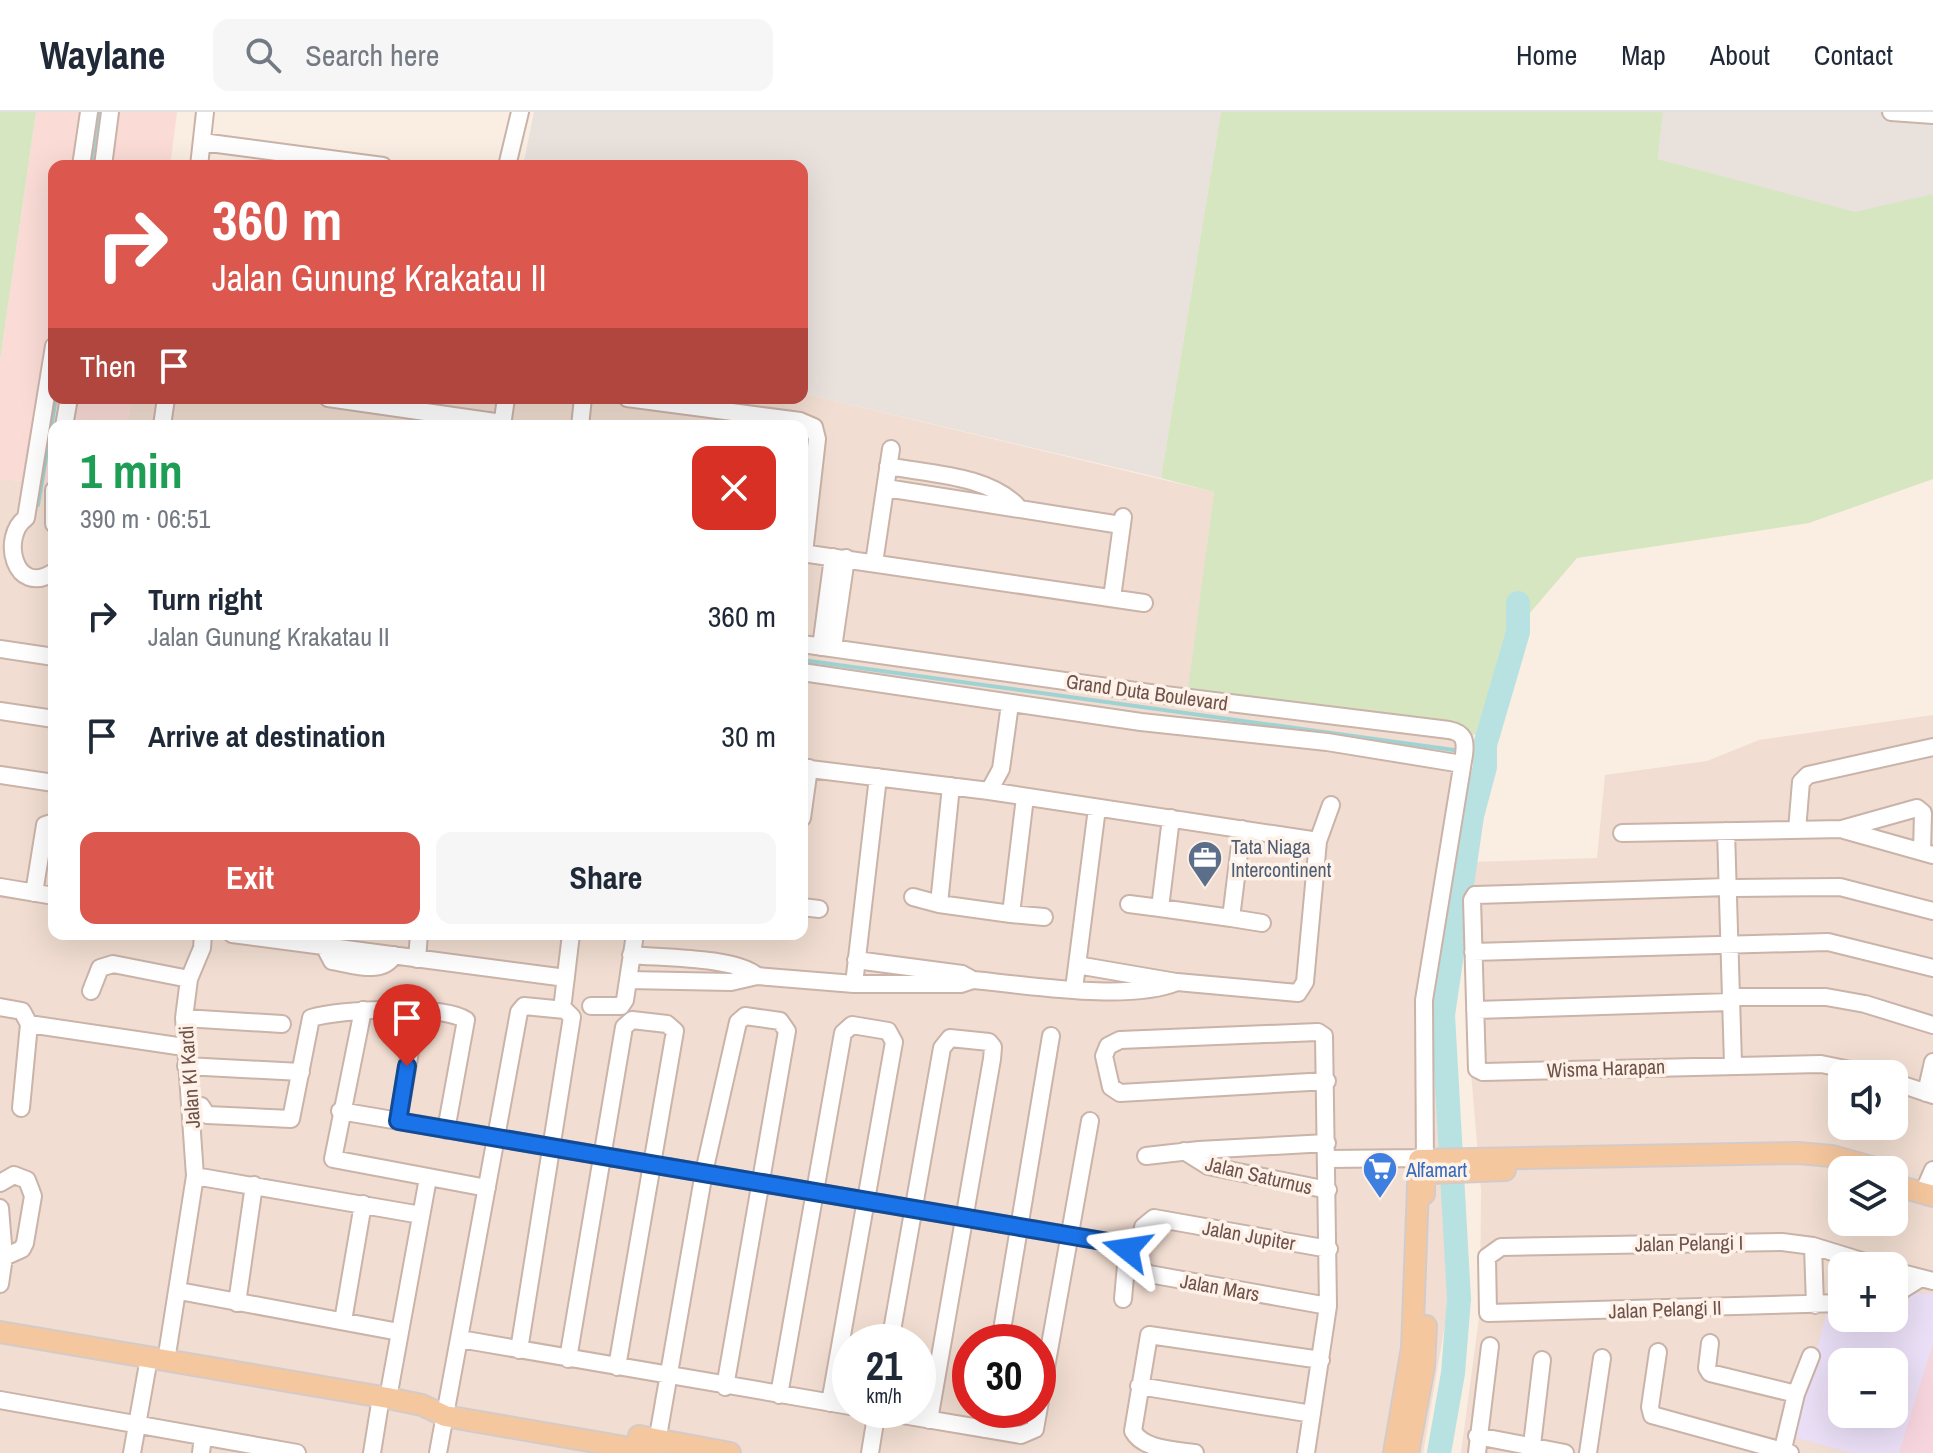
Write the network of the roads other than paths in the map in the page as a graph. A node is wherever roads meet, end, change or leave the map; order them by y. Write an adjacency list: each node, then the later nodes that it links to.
1 (89, 112): 8 (street)
2 (110, 112): 9 (street)
3 (205, 112): 7 (street)
4 (520, 112): 12 (street)
5 (1891, 112): 6 (street)
6 (1933, 115)
7 (202, 142): 10 (street); 11 (street)
8 (82, 160)
9 (104, 160)
10 (200, 160)
11 (338, 160)
12 (508, 160)
13 (48, 383): 22 (street)
14 (368, 404): 16 (street)
15 (671, 404): 17 (street)
16 (475, 420)
17 (787, 420)
18 (808, 423): 19 (street)
19 (808, 481)
20 (886, 488): 21 (street); 21 (street); 25 (street)
21 (1018, 507): 27 (street)
22 (2, 535): 26 (street)
23 (808, 554): 24 (street)
24 (840, 558): 25 (street); 30 (street)
25 (874, 563): 27 (street)
26 (48, 574)
27 (1112, 598): 28 (street)
28 (1144, 603)
29 (808, 645): 30 (street, Grand Duta Boulevard)
30 (827, 647): 35 (street, Grand Duta Boulevard)
31 (0, 649): 32 (street)
32 (48, 656)
33 (808, 673): 34 (street, Grand Duta Boulevard)
34 (1010, 704): 35 (street, Grand Duta Boulevard); 45 (street)
35 (1149, 708): 39 (street, Grand Duta Boulevard); 39 (street, Grand Duta Boulevard)
36 (0, 711): 37 (street)
37 (48, 718)
38 (1933, 747): 53 (street)
39 (1464, 753): 130 (street)
40 (808, 768): 42 (street)
41 (0, 775): 43 (street)
42 (878, 777): 44 (street); 82 (street)
43 (48, 782)
44 (951, 786): 45 (street); 63 (street)
45 (989, 791): 46 (street)
46 (1025, 797): 48 (street); 69 (street)
47 (1331, 805): 56 (street)
48 (1097, 808): 49 (street); 83 (street)
49 (1171, 818): 51 (street); 66 (street)
50 (48, 824): 60 (street)
51 (1242, 829): 56 (street); 71 (street)
52 (1842, 829): 53 (street); 57 (street); 57 (street)
53 (1797, 830): 54 (street)
54 (1730, 831): 55 (street); 59 (street)
55 (1622, 833)
56 (1318, 841): 90 (street)
57 (1928, 854)
58 (0, 887): 60 (street)
59 (1731, 887): 68 (street, Wisma Harapan); 78 (street); 79 (street, Wisma Harapan)
60 (34, 893): 61 (street)
61 (48, 895)
62 (913, 897): 63 (street)
63 (939, 904): 69 (street)
64 (1129, 904): 66 (street)
65 (808, 908): 67 (street)
66 (1160, 908): 71 (street)
67 (819, 909)
68 (1933, 911)
69 (1011, 914): 70 (street)
70 (1044, 917)
71 (1231, 918): 72 (street)
72 (1262, 923)
73 (203, 940): 87 (street, Jalan KI Kardi)
74 (278, 940): 81 (street)
75 (419, 940): 81 (street)
76 (570, 940): 86 (street)
77 (634, 940): 80 (street)
78 (1732, 944): 79 (street); 84 (street); 94 (street)
79 (1473, 952): 99 (street, Wisma Harapan)
80 (631, 955): 85 (street); 88 (street)
81 (417, 959): 86 (street)
82 (856, 960): 89 (street); 91 (street)
83 (1077, 965): 90 (street); 92 (street)
84 (1933, 968)
85 (757, 976): 88 (street); 91 (street)
86 (566, 978): 95 (street)
87 (189, 979): 93 (street); 101 (street, Jalan KI Kardi)
88 (628, 980): 96 (street)
89 (973, 980): 91 (street); 92 (street)
90 (1177, 982): 92 (street)
91 (854, 984)
92 (1074, 989)
93 (91, 991)
94 (1733, 1000): 99 (street); 104 (street); 108 (street)
95 (563, 1001)
96 (591, 1006)
97 (0, 1007): 102 (street)
98 (363, 1010): 100 (street); 111 (street); 117 (street)
99 (1475, 1010): 108 (street, Wisma Harapan)
100 (417, 1011): 118 (street); 120 (street)
101 (184, 1018): 103 (street); 106 (street, Jalan KI Kardi)
102 (29, 1024): 106 (street); 116 (street)
103 (282, 1024)
104 (1933, 1025)
105 (1051, 1036): 150 (street)
106 (184, 1047): 110 (street, Jalan KI Kardi)
107 (1933, 1062): 114 (street)
108 (1736, 1064): 109 (street)
109 (1828, 1065)
110 (186, 1066): 111 (street); 115 (street, Jalan KI Kardi)
111 (301, 1072): 115 (street)
112 (1327, 1081): 112 (street); 124 (street)
113 (1908, 1087): 114 (street)
114 (1930, 1094)
115 (193, 1106): 133 (street, Jalan KI Kardi)
116 (21, 1108)
117 (340, 1111): 118 (street); 134 (street)
118 (398, 1121): 120 (street)
119 (1090, 1121): 151 (street)
120 (446, 1130): 121 (street)
121 (496, 1138): 122 (street); 122 (street); 141 (street)
122 (551, 1148): 125 (street); 175 (street)
123 (1184, 1151): 124 (street); 126 (street, Jalan Saturnus); 142 (street, Jalan Saturnus)
124 (1327, 1151): 130 (street); 142 (street)
125 (603, 1156): 128 (street); 128 (street); 180 (street)
126 (1146, 1156)
127 (1832, 1156): 129 (main road)
128 (655, 1164): 132 (street); 183 (street)
129 (1473, 1164): 130 (main road); 131 (main road)
130 (1426, 1166): 214 (main road); 215 (main road)
131 (1828, 1167)
132 (704, 1172): 137 (street); 137 (street); 184 (street)
133 (195, 1176): 138 (street); 160 (street, Jalan KI Kardi)
134 (428, 1178): 141 (street); 148 (street)
135 (1908, 1179): 140 (main road)
136 (0, 1183): 156 (street)
137 (760, 1183): 143 (street); 187 (street)
138 (254, 1185): 145 (street); 162 (street)
139 (1908, 1185): 140 (main road)
140 (1930, 1186)
141 (487, 1188): 172 (street)
142 (1328, 1190): 154 (street)
143 (814, 1192): 144 (street); 144 (street); 189 (street)
144 (867, 1202): 147 (street); 192 (street)
145 (363, 1204): 148 (street); 167 (street)
146 (0, 1208): 156 (street)
147 (914, 1210): 149 (street); 149 (street); 168 (street)
148 (421, 1215): 171 (street)
149 (965, 1219): 150 (street); 185 (street)
150 (1019, 1229): 151 (street); 169 (street)
151 (1070, 1237): 161 (street); 198 (street)
152 (1140, 1243): 154 (street, Jalan Jupiter); 165 (street, Jalan Mars)
153 (1813, 1246): 155 (street, Jalan Pelangi I); 164 (street); 166 (street, Jalan Pelangi I)
154 (1329, 1249): 165 (street)
155 (1832, 1252)
156 (4, 1257): 158 (street)
157 (1927, 1280): 159 (street)
158 (0, 1284)
159 (1908, 1289)
160 (179, 1291): 162 (street); 179 (street, Jalan KI Kardi)
161 (1123, 1299)
162 (237, 1303): 167 (street)
163 (1828, 1304): 164 (street, Jalan Pelangi II)
164 (1815, 1305): 166 (street, Jalan Pelangi II)
165 (1328, 1306): 181 (street)
166 (1488, 1313)
167 (343, 1321): 171 (street)
168 (893, 1324)
169 (1003, 1324)
170 (0, 1332): 179 (main road)
171 (399, 1332): 190 (street)
172 (460, 1339): 175 (street); 193 (street)
173 (1710, 1343): 188 (street)
174 (1490, 1346): 199 (street)
175 (519, 1350): 180 (street)
176 (1658, 1352): 204 (street)
177 (1811, 1356): 188 (street)
178 (1602, 1358): 218 (street)
179 (158, 1359): 190 (main road); 196 (street, Jalan KI Kardi)
180 (568, 1359): 183 (street)
181 (1321, 1360): 186 (street); 194 (street)
182 (1542, 1360): 201 (street)
183 (617, 1367): 184 (street)
184 (669, 1377): 187 (street); 203 (street)
185 (936, 1381)
186 (1139, 1386): 194 (street); 212 (street)
187 (725, 1387): 189 (street)
188 (1796, 1394): 204 (street)
189 (779, 1395): 192 (street)
190 (385, 1398): 193 (main road); 208 (street)
191 (0, 1400): 196 (street)
192 (830, 1403)
193 (447, 1409): 203 (main road); 209 (street)
194 (1312, 1414): 213 (street)
195 (936, 1421): 198 (street)
196 (137, 1424): 200 (street); 205 (street, Jalan KI Kardi)
197 (873, 1428): 211 (street)
198 (984, 1429)
199 (1477, 1436): 201 (street); 216 (street)
200 (199, 1442): 202 (street); 206 (street)
201 (1532, 1445): 217 (street)
202 (256, 1450): 207 (street)
203 (657, 1450): 210 (main road)
204 (1784, 1452)
205 (132, 1453)
206 (189, 1453)
207 (297, 1453)
208 (372, 1453)
209 (438, 1453)
210 (730, 1453)
211 (870, 1453)
212 (1195, 1453)
213 (1306, 1453)
214 (1394, 1453)
215 (1408, 1453)
216 (1477, 1453)
217 (1565, 1453)
218 (1588, 1453)

